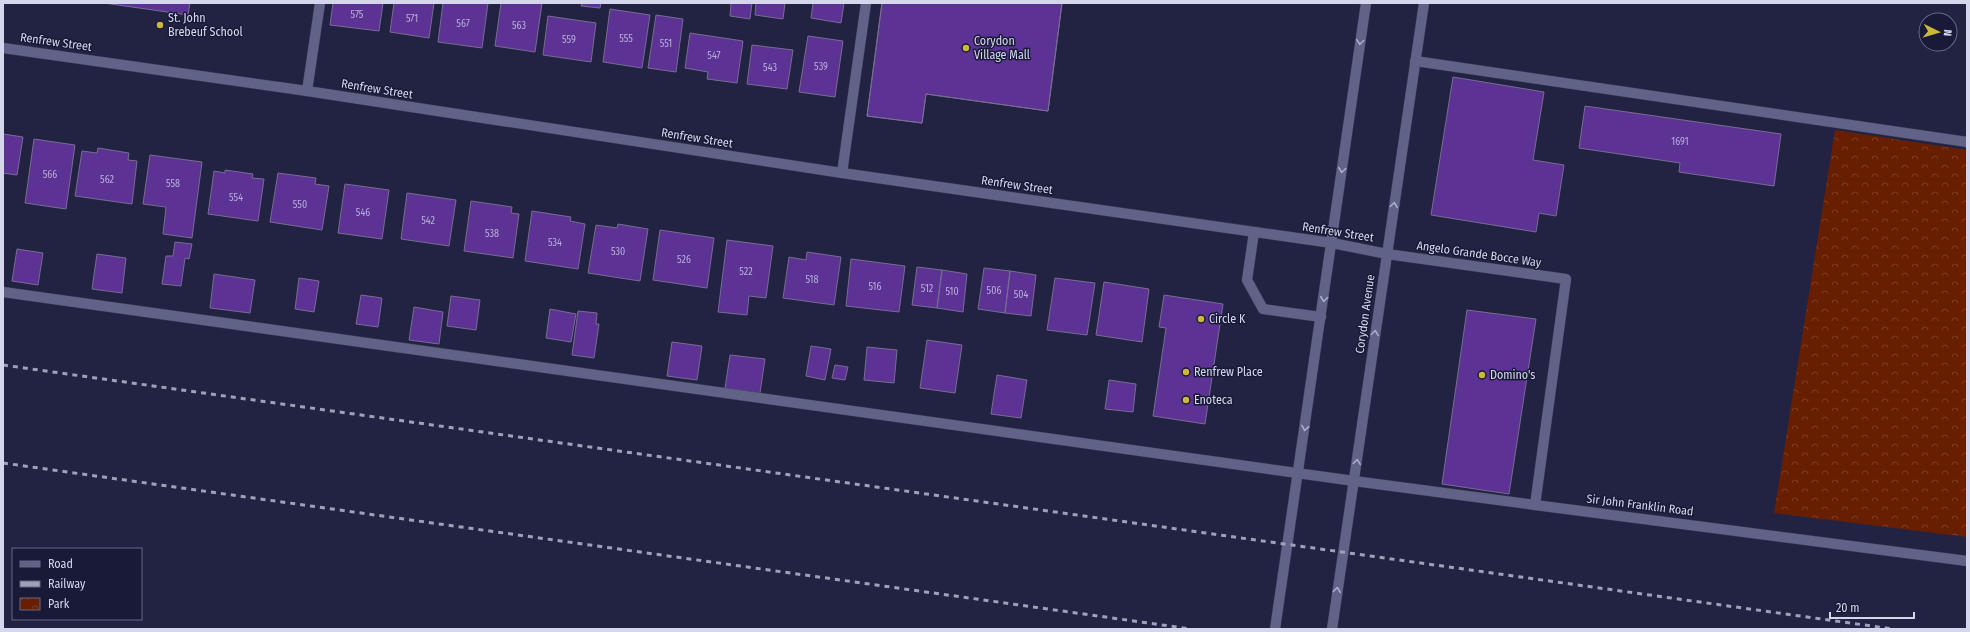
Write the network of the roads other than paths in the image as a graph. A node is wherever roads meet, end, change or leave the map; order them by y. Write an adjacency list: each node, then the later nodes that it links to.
1 (320, 3): 7 (street)
2 (866, 3): 9 (street)
3 (1366, 3): 11 (street, one-way to 11)
4 (1424, 3): 6 (street, Corydon Avenue)
5 (3, 48): 7 (street, Renfrew Street)
6 (1415, 61): 8 (street); 12 (street, Corydon Avenue, one-way to 6)
7 (307, 91): 9 (street, Renfrew Street)
8 (1967, 142)
9 (842, 173): 10 (street, Renfrew Street)
10 (1254, 232): 11 (street, Renfrew Street); 14 (street)
11 (1332, 243): 12 (street, Renfrew Street); 14 (street, one-way to 14)
12 (1387, 254): 16 (street, Corydon Avenue, one-way to 12); 17 (street, Angelo Grande Bocce Way)
13 (3, 292): 15 (street, Sir John Franklin Road)
14 (1321, 317): 15 (street, one-way to 15)
15 (1298, 473): 16 (street, Sir John Franklin Road); 19 (street)
16 (1354, 481): 17 (street, Sir John Franklin Road); 20 (street, Corydon Avenue, one-way to 16)
17 (1535, 505): 18 (street, Sir John Franklin Road)
18 (1967, 561)
19 (1275, 629)
20 (1332, 629)

